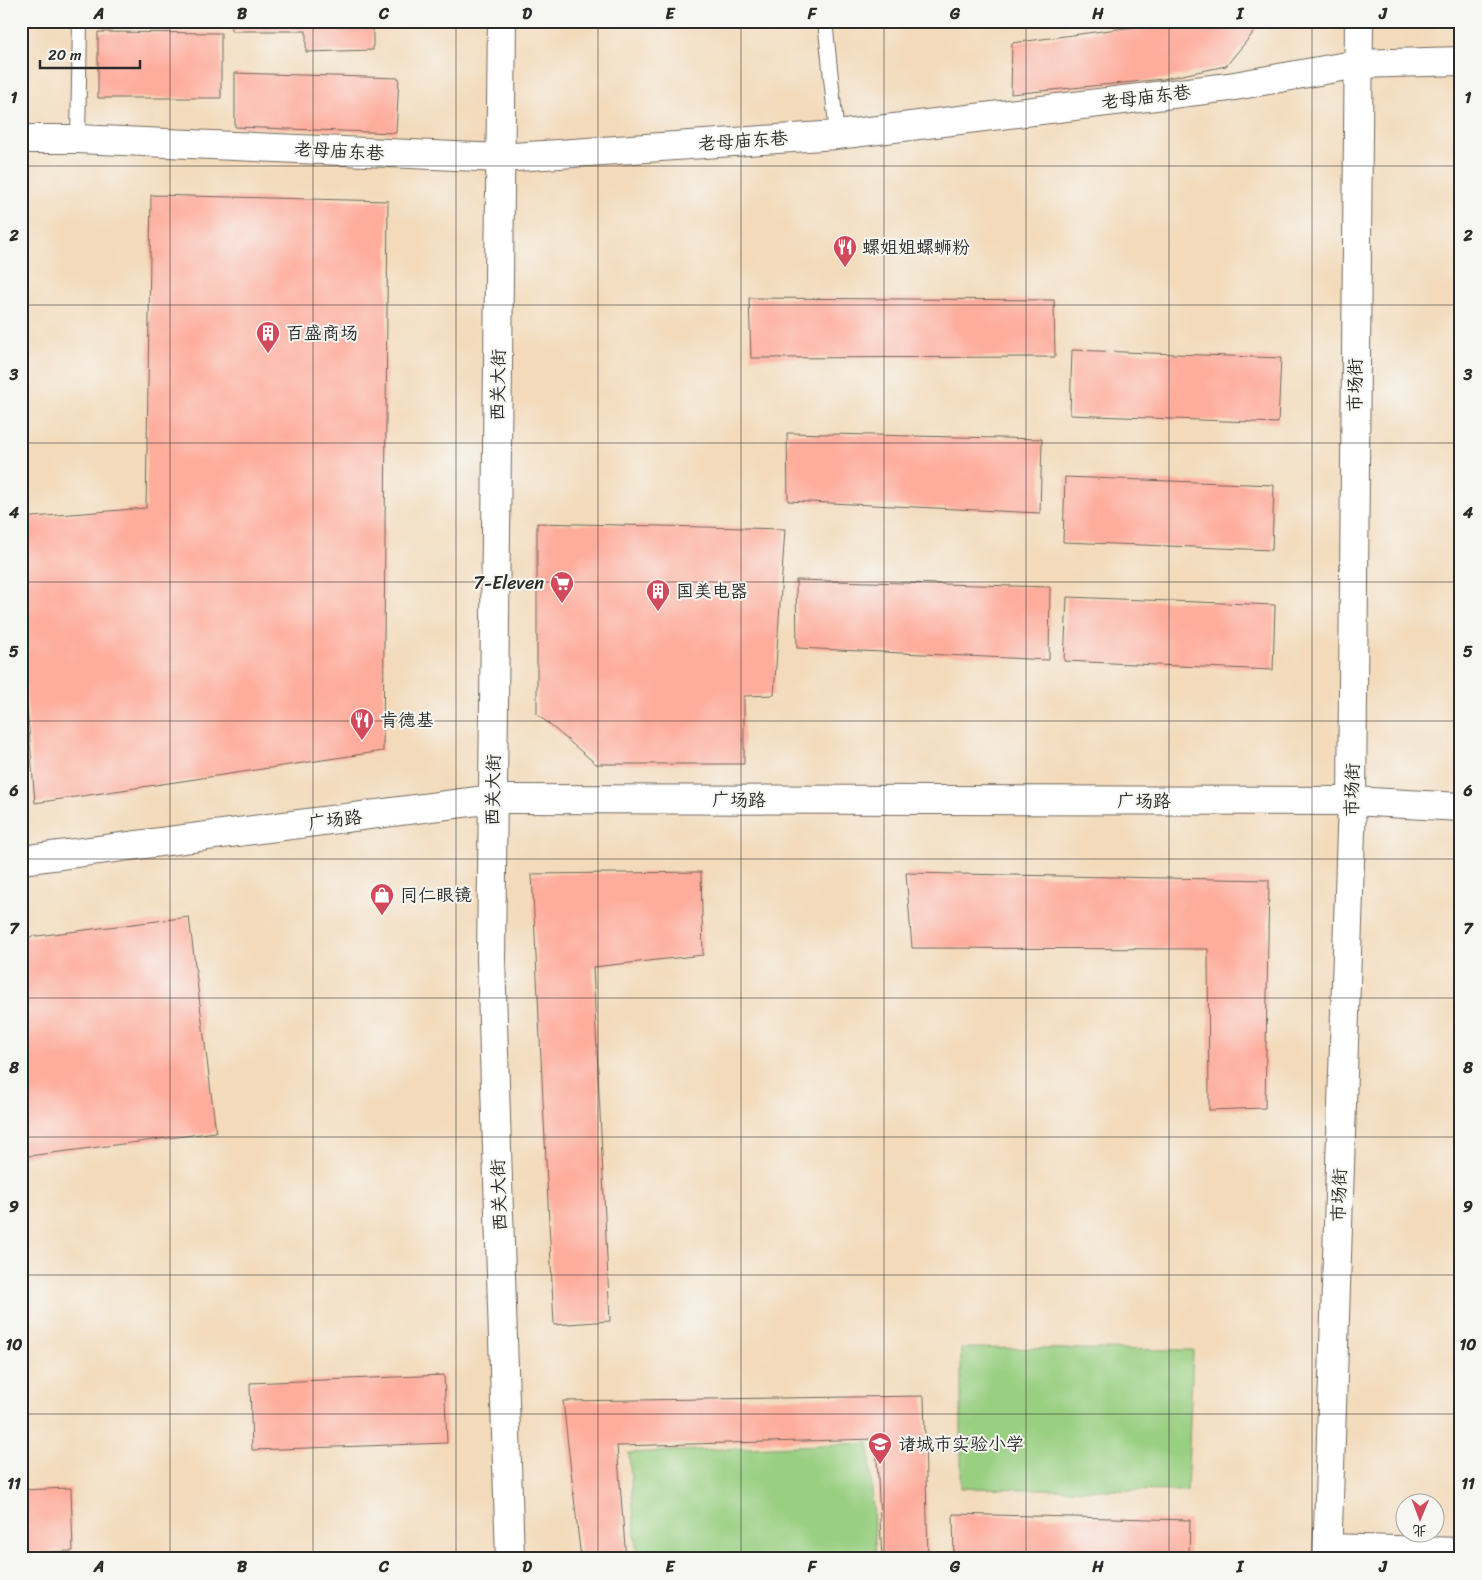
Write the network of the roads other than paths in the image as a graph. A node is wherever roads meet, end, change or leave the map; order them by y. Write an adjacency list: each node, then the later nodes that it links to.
1 (80, 21): 9 (lane)
2 (502, 21): 10 (street, 西关大街)
3 (825, 21): 7 (lane)
4 (1359, 21): 6 (street, 市场街)
5 (1461, 61): 6 (street, 老母庙东巷)
6 (1358, 64): 7 (street, 老母庙东巷); 12 (street, 市场街)
7 (837, 135): 10 (street, 老母庙东巷)
8 (21, 139): 9 (street, 老母庙东巷)
9 (78, 139): 10 (street, 老母庙东巷)
10 (500, 158): 11 (street, 西关大街)
11 (493, 799): 12 (street, 广场路); 14 (street, 广场路); 17 (street, 西关大街)
12 (1352, 802): 13 (street, 广场路); 16 (street, 市场街)
13 (1461, 807)
14 (21, 860)
15 (1461, 1552): 16 (street)
16 (1328, 1554)
17 (510, 1559)

